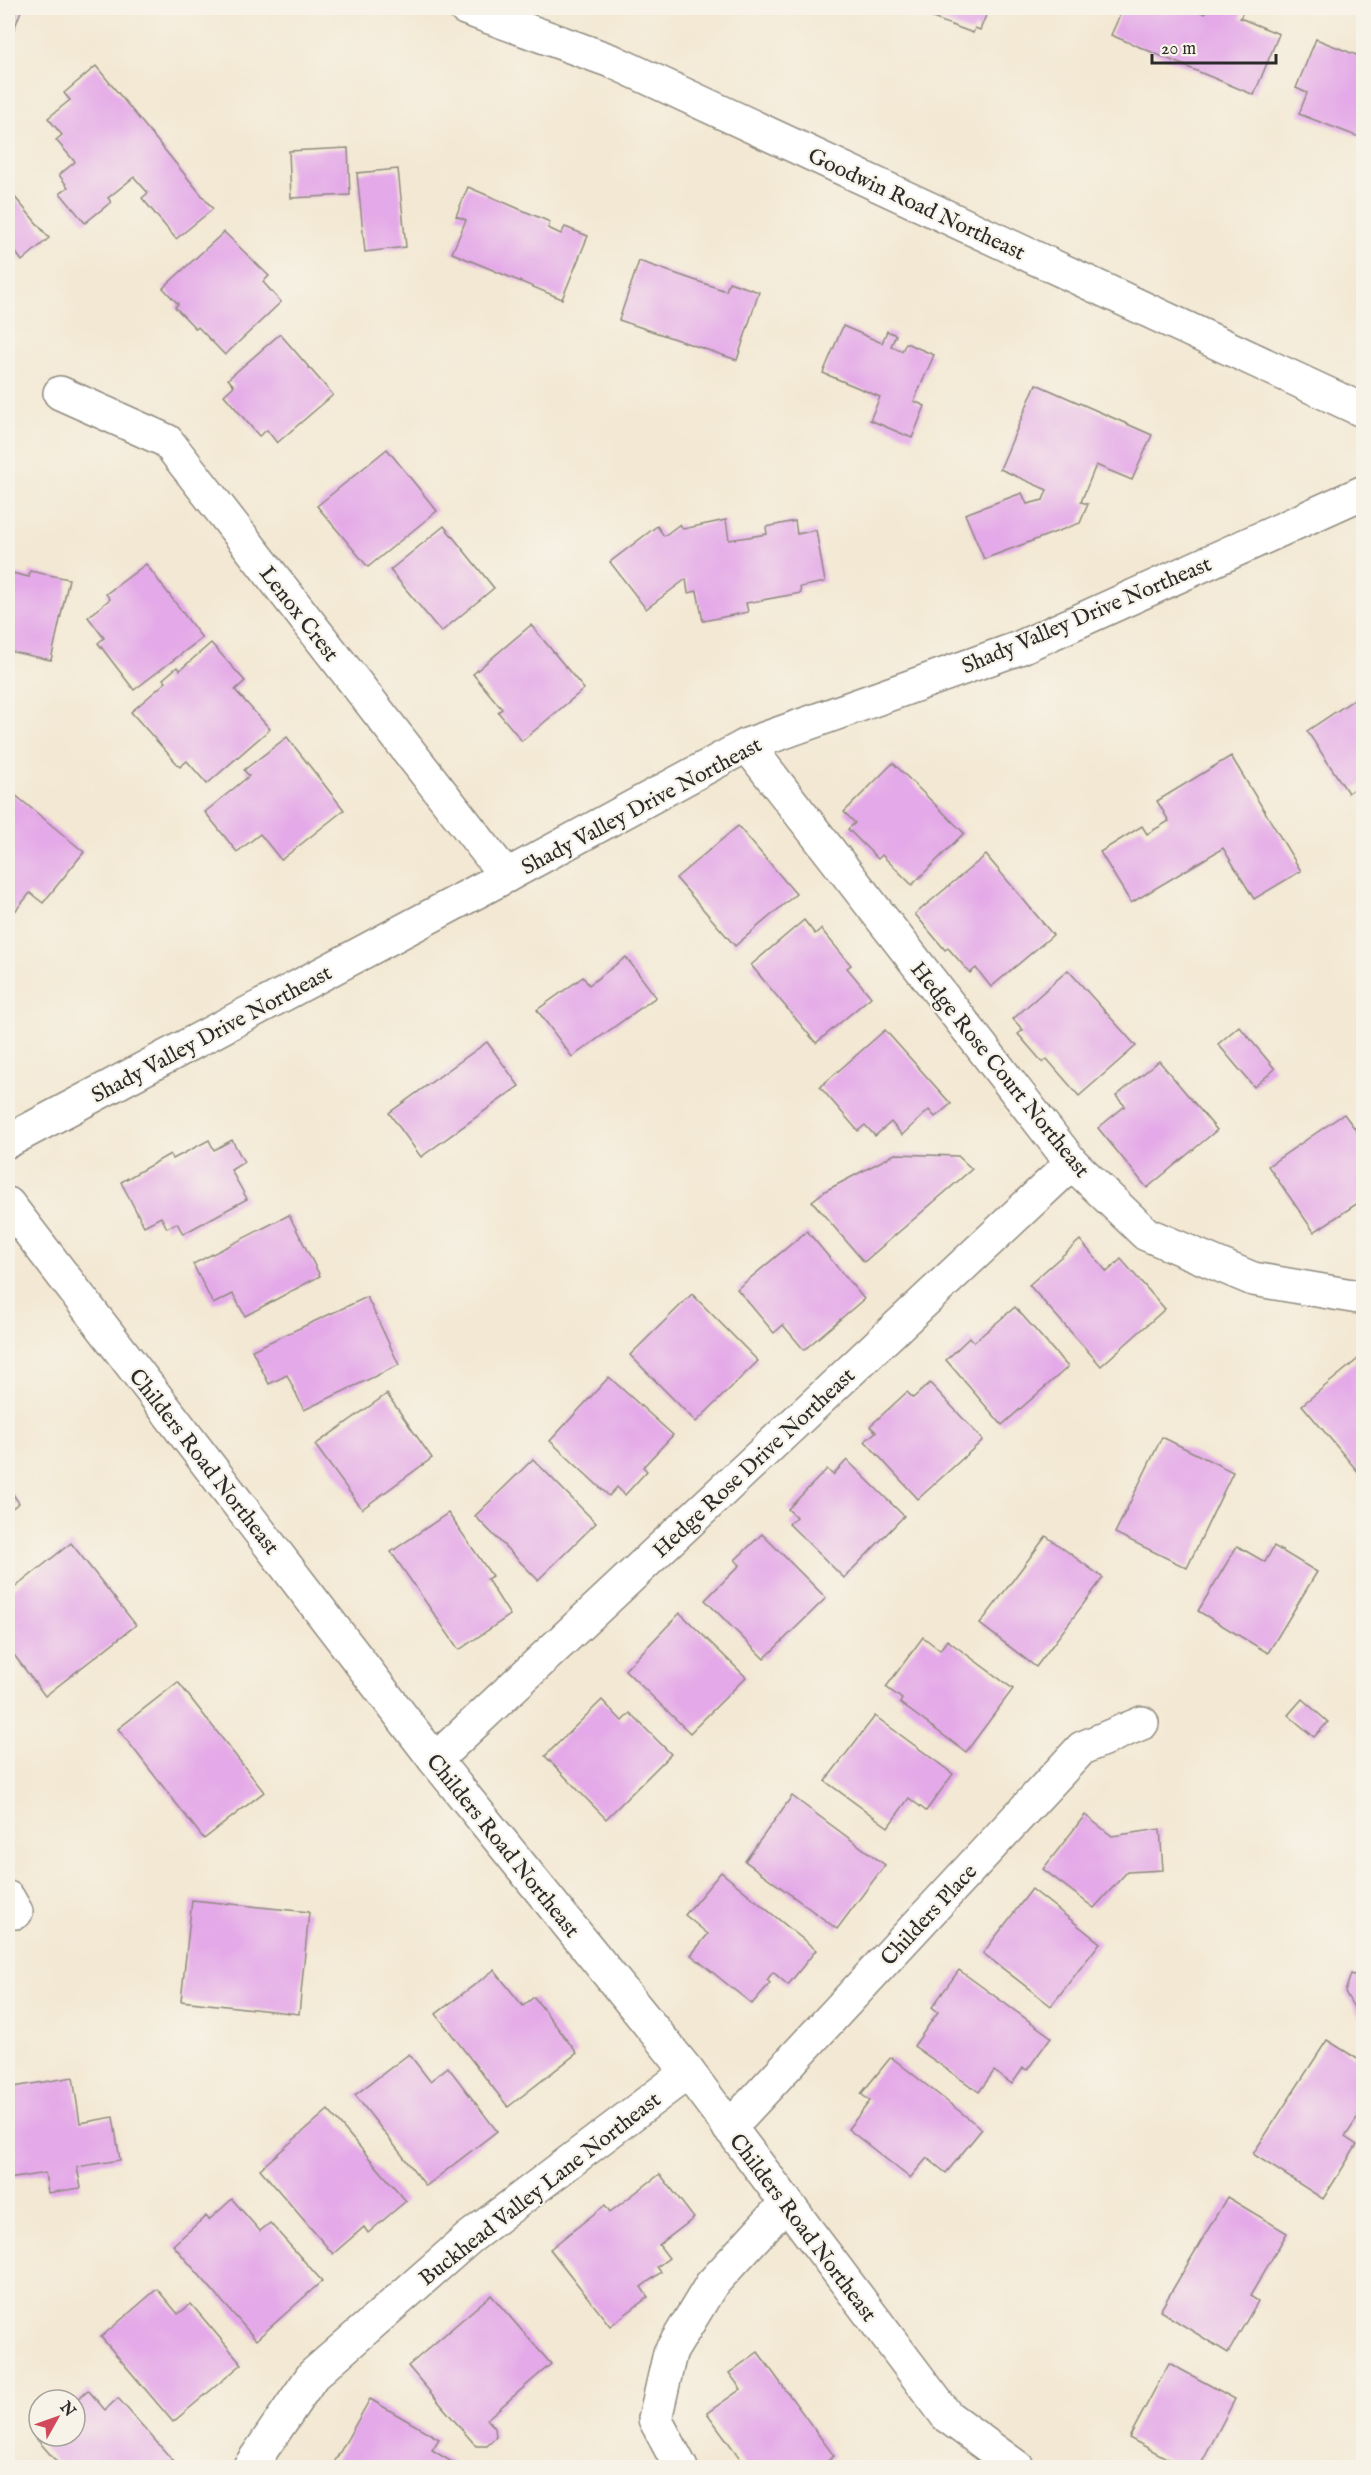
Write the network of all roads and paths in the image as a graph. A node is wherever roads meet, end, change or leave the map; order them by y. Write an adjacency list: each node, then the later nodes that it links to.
1 (465, 8): 3 (street, Goodwin Road Northeast)
2 (60, 393): 6 (street, Lenox Crest)
3 (1364, 411)
4 (1364, 492): 5 (street, Shady Valley Drive Northeast)
5 (747, 745): 6 (street, Shady Valley Drive Northeast); 8 (street, Hedge Rose Court Northeast)
6 (506, 876): 7 (street, Shady Valley Drive Northeast)
7 (8, 1141)
8 (1071, 1163): 10 (street, Hedge Rose Court Northeast); 12 (street, Hedge Rose Drive Northeast)
9 (8, 1204): 12 (street, Childers Road Northeast)
10 (1364, 1298)
11 (1142, 1723): 14 (street, Childers Place)
12 (435, 1760): 13 (street, Childers Road Northeast)
13 (688, 2072): 14 (street, Childers Road Northeast); 16 (street, Buckhead Valley Lane Northeast)
14 (729, 2128): 15 (street, Childers Road Northeast)
15 (786, 2203): 17 (street); 18 (street, Childers Road Northeast)
16 (249, 2468)
17 (681, 2468)
18 (1018, 2468)

